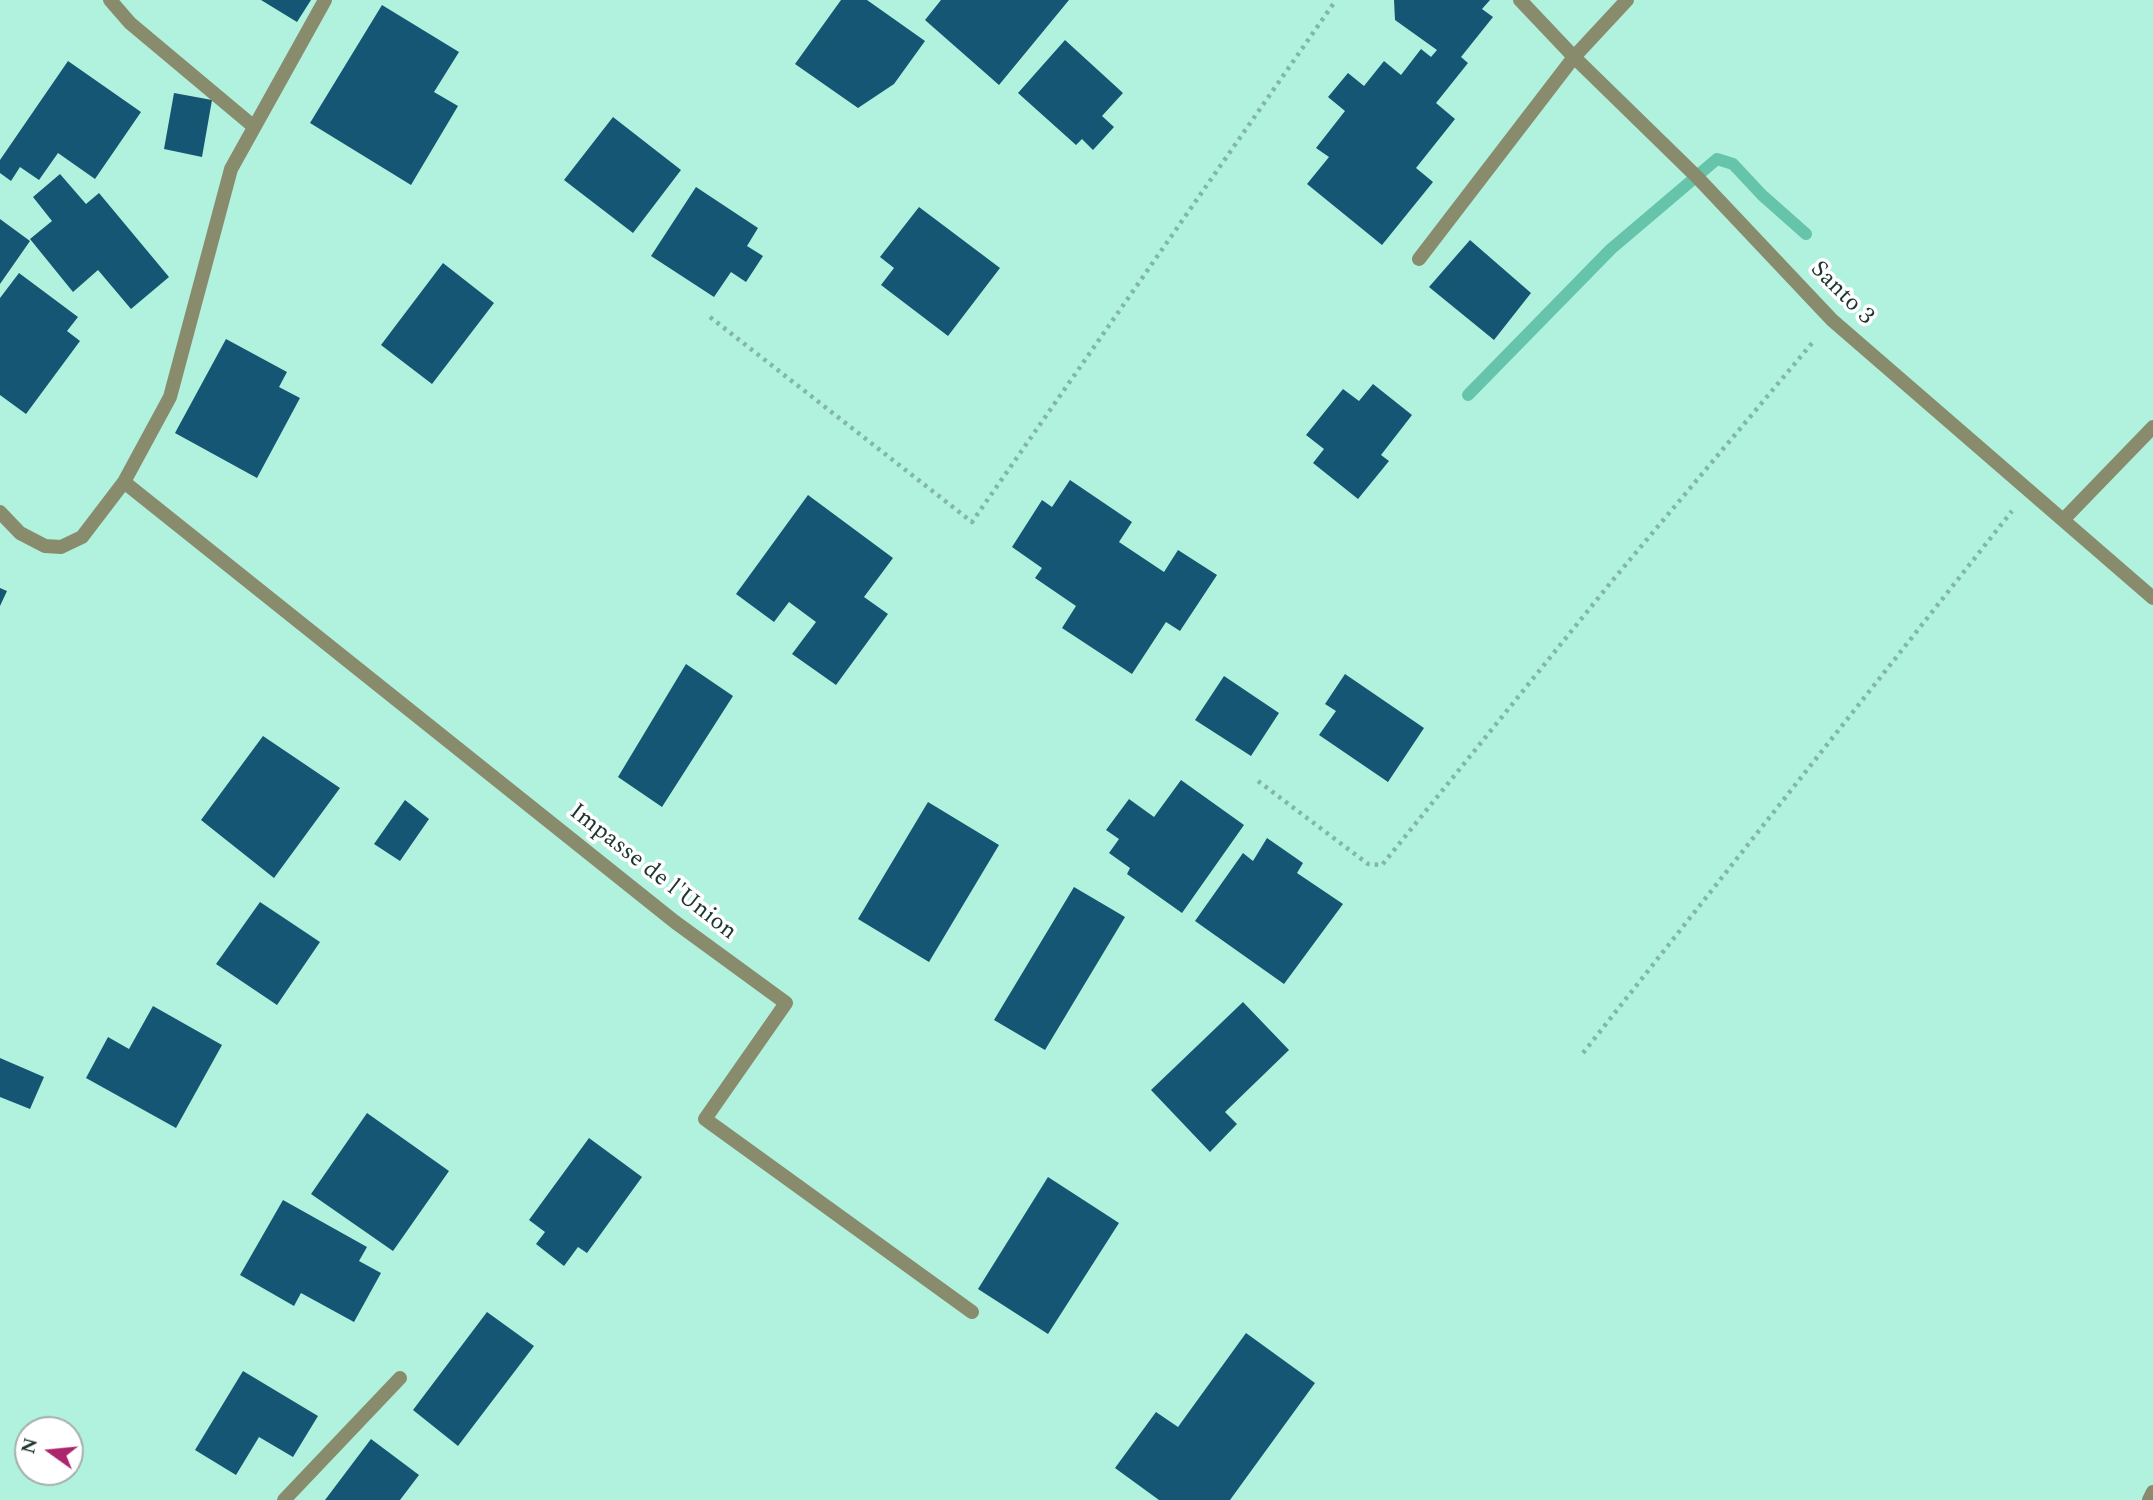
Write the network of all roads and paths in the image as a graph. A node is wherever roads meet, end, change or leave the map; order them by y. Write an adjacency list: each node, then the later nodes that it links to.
1 (110, 0): 7 (street)
2 (325, 0): 7 (street)
3 (1336, 0): 9 (path)
4 (1520, 0): 6 (street, Santo 3)
5 (1627, 0): 6 (street)
6 (1574, 57): 8 (street); 10 (street, Santo 3)
7 (253, 126): 12 (street)
8 (1419, 259)
9 (710, 317)
10 (1832, 320): 13 (street, Santo 3); 17 (path)
11 (2153, 427): 15 (street)
12 (124, 482): 14 (street); 19 (street, Impasse de l'Union)
13 (2028, 491): 15 (street, Santo 3); 18 (path)
14 (0, 512)
15 (2064, 519): 16 (street, Santo 3)
16 (2153, 598)
17 (1258, 781)
18 (1583, 1053)
19 (972, 1312)
20 (400, 1378): 22 (street)
21 (2153, 1492): 23 (street)
22 (284, 1500)
23 (2149, 1500)

